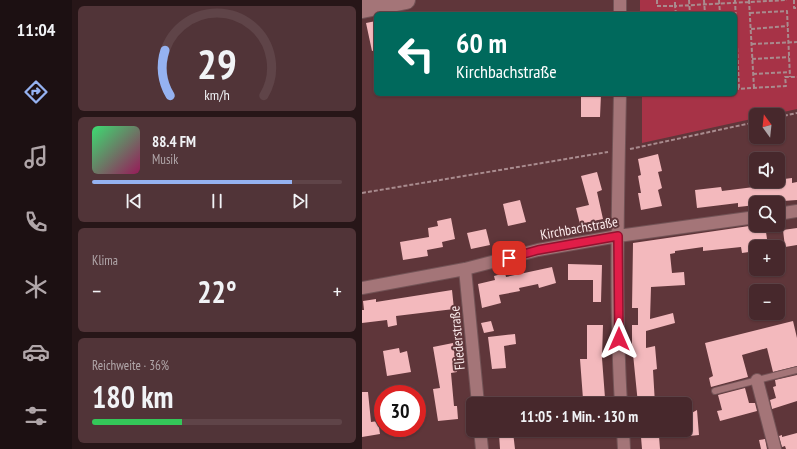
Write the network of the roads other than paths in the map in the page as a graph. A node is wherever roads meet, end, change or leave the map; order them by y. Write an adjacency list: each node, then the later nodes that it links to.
1 (406, 0): 3 (street)
2 (620, 0): 4 (street)
3 (362, 10)
4 (620, 12)
5 (620, 96): 9 (street)
6 (797, 211): 7 (street)
7 (785, 213)
8 (749, 218): 9 (street, Kirchbachstraße)
9 (618, 236): 10 (street, Kirchbachstraße); 16 (street)
10 (465, 269): 11 (street, Kirchbachstraße); 15 (street, Fliederstraße)
11 (362, 288)
12 (797, 370): 13 (lane)
13 (757, 380): 14 (lane); 21 (street)
14 (715, 391)
15 (477, 397)
16 (621, 397)
17 (481, 437): 19 (street)
18 (623, 437): 20 (street)
19 (482, 449)
20 (624, 449)
21 (775, 449)

